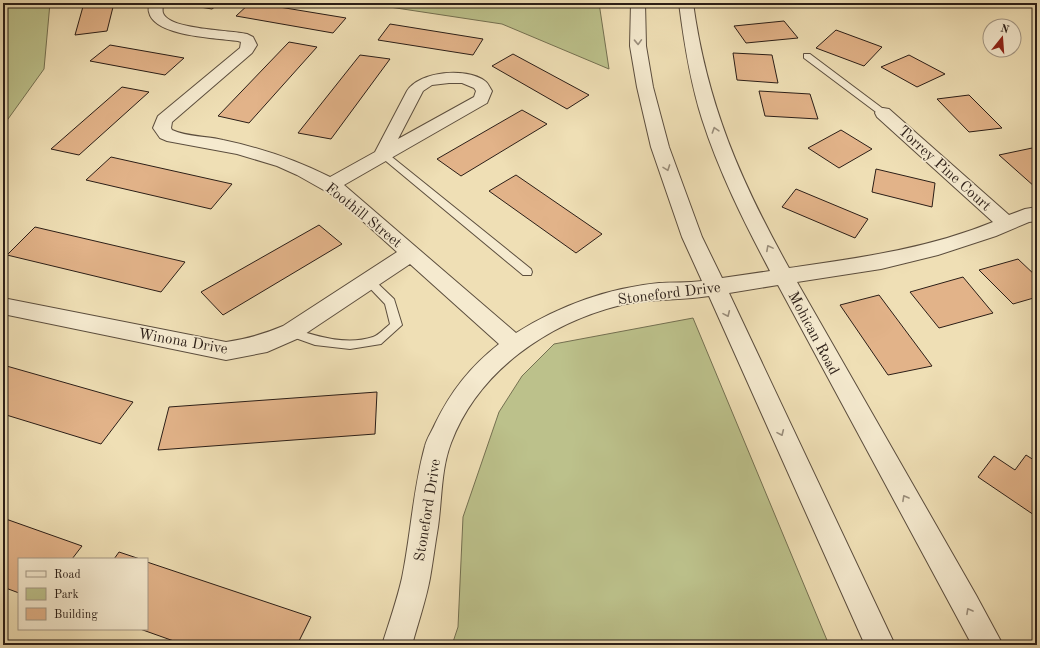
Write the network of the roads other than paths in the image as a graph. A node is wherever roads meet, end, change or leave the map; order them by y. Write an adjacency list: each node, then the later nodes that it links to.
1 (156, 3): 7 (street, Foothill Street)
2 (638, 3): 14 (street, one-way to 14)
3 (686, 3): 12 (street, Mohican Road, one-way to 3)
4 (807, 56): 5 (lane)
5 (883, 113): 9 (street, Torrey Pine Court)
6 (384, 155): 6 (street); 7 (street); 11 (lane)
7 (330, 185): 10 (street, Foothill Street)
8 (1037, 214): 9 (street, Stoneford Drive)
9 (1007, 224): 12 (street, Stoneford Drive)
10 (411, 253): 13 (street, Winona Drive); 17 (street, Foothill Street)
11 (527, 272)
12 (784, 277): 14 (street, Stoneford Drive); 20 (street, Mohican Road, one-way to 12)
13 (368, 281): 16 (street, Winona Drive); 16 (lane)
14 (715, 287): 17 (street, Stoneford Drive); 19 (street, one-way to 19)
15 (3, 306): 16 (street, Winona Drive)
16 (291, 332)
17 (515, 345): 18 (street, Stoneford Drive)
18 (397, 645)
19 (880, 645)
20 (988, 645)

